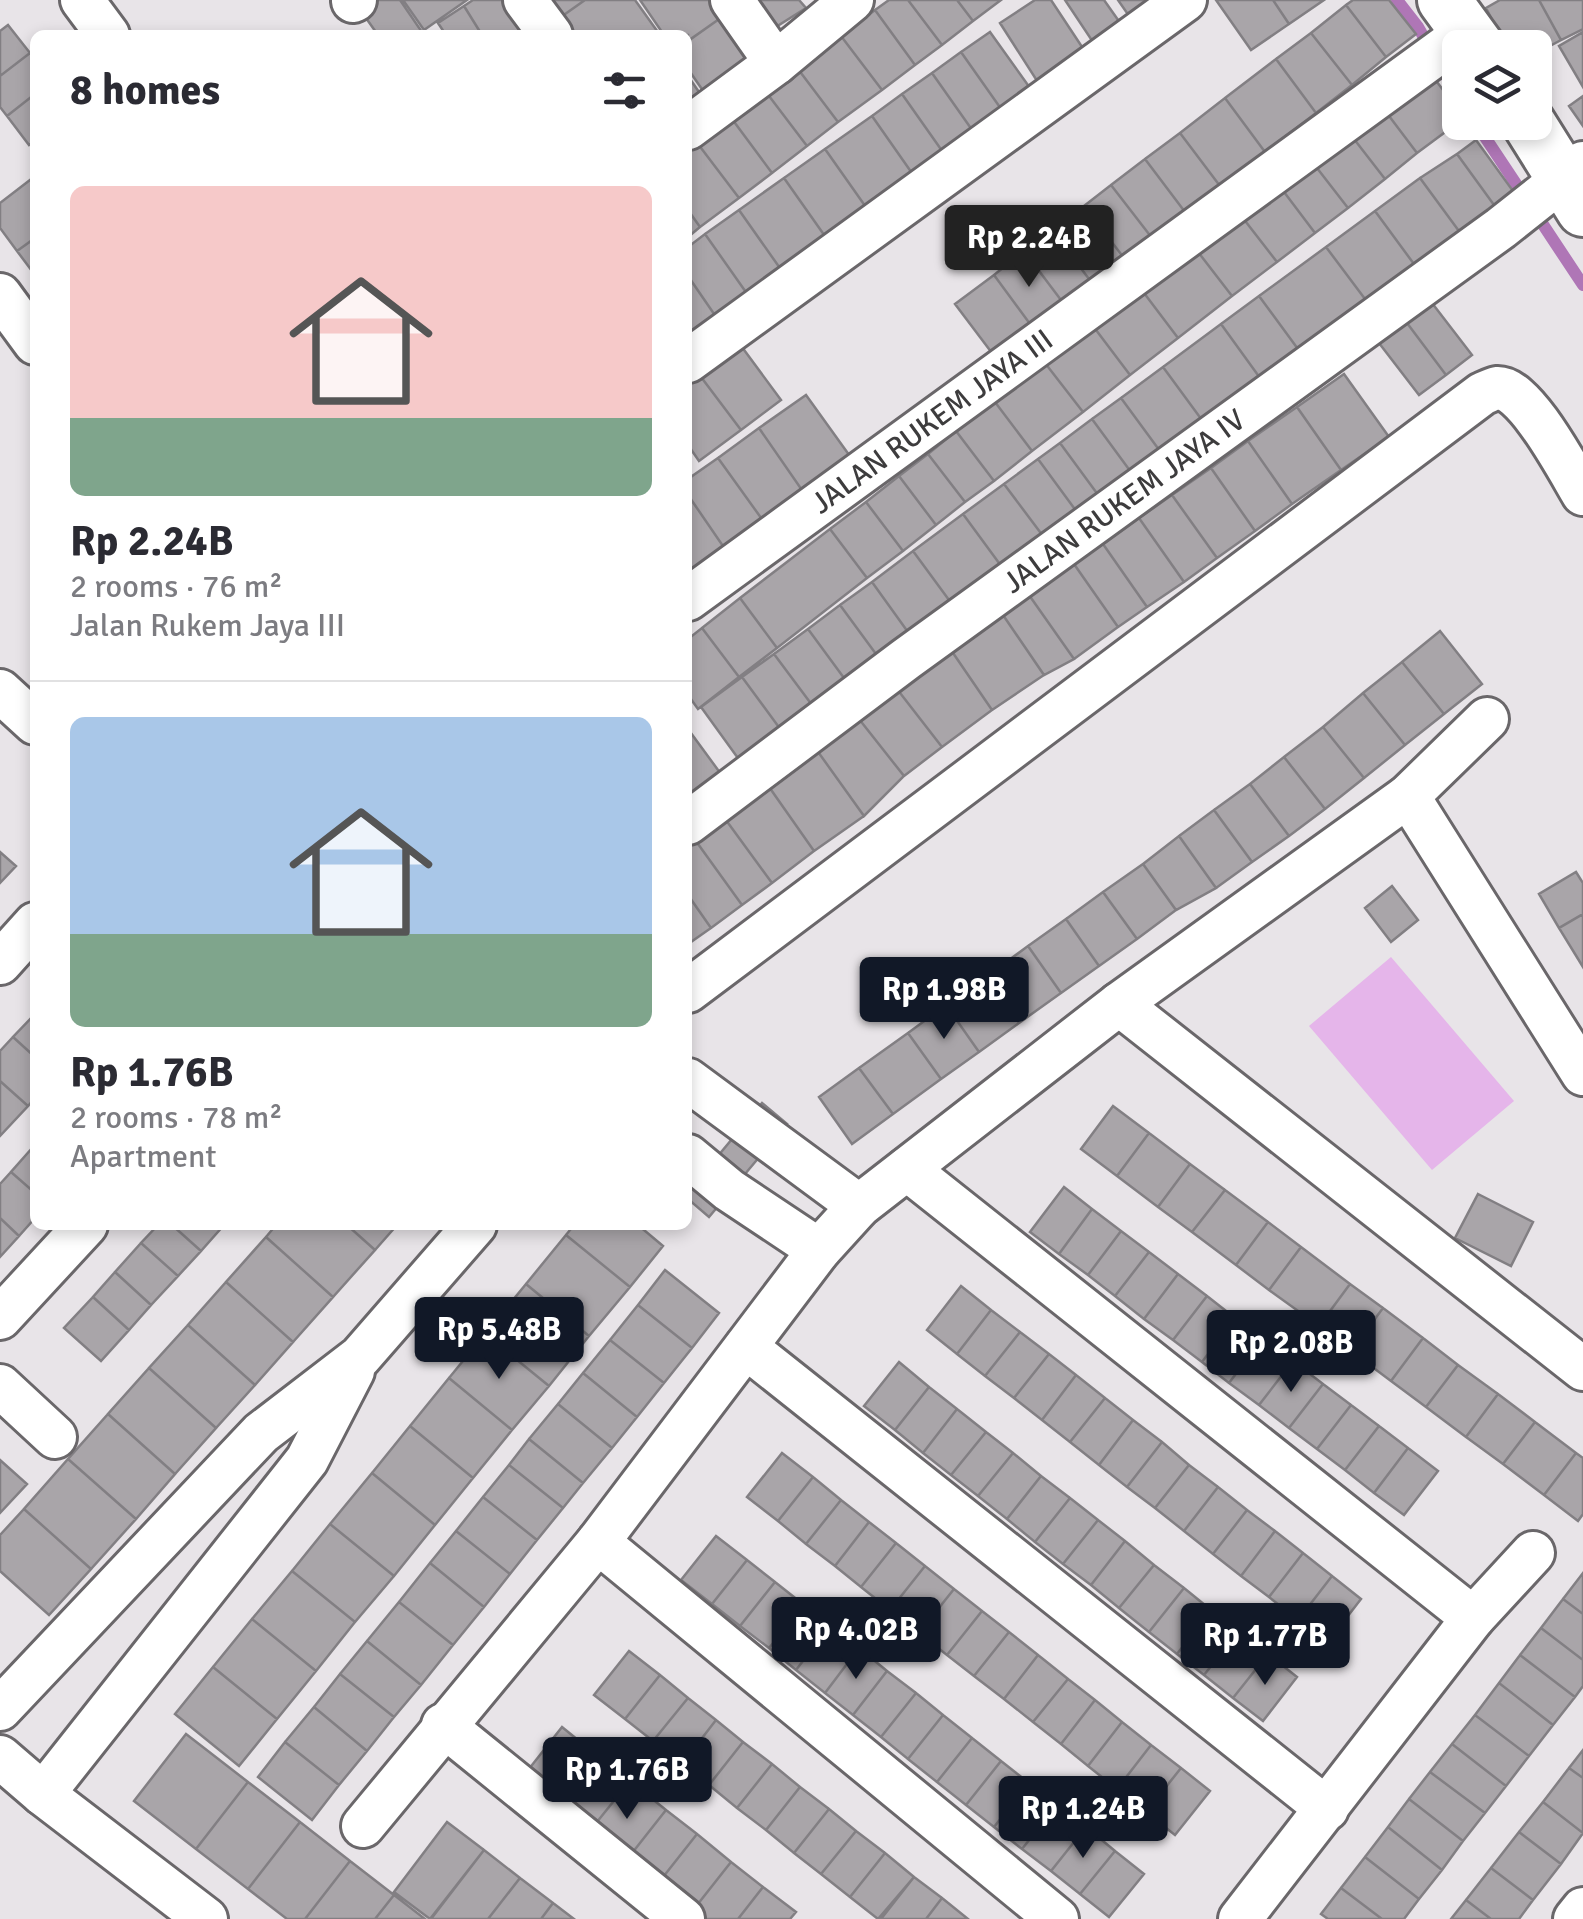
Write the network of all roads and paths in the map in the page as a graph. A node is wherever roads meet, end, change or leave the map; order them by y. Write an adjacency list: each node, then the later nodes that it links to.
1 (82, 0): 7 (street)
2 (525, 0): 8 (street)
3 (732, 0): 9 (street)
4 (852, 0): 9 (street)
5 (1185, 0): 15 (street)
6 (1458, 27): 17 (street, JALAN RUKEM JAYA III)
7 (104, 30)
8 (546, 30)
9 (776, 63): 10 (street)
10 (692, 125)
11 (1537, 140): 12 (street)
12 (1561, 189): 22 (street, JALAN RUKEM JAYA IV)
13 (0, 295): 14 (street)
14 (30, 336)
15 (692, 358)
16 (1583, 494): 25 (street)
17 (692, 597)
18 (0, 691): 19 (street)
19 (30, 718)
20 (1487, 719): 21 (street)
21 (1408, 796): 26 (street); 27 (street)
22 (692, 820)
23 (30, 930): 24 (street)
24 (0, 963)
25 (692, 988)
26 (1120, 1004): 30 (street); 38 (street)
27 (1583, 1074)
28 (692, 1083): 31 (street)
29 (692, 1159): 34 (street)
30 (908, 1169): 31 (street); 43 (street)
31 (859, 1206): 34 (street)
32 (81, 1230): 35 (street)
33 (471, 1230): 37 (street)
34 (818, 1250): 36 (street)
35 (0, 1318)
36 (746, 1347): 41 (street); 48 (street)
37 (360, 1357): 44 (street); 47 (street)
38 (1583, 1369)
39 (0, 1386): 40 (street)
40 (55, 1437)
41 (598, 1542): 45 (street); 53 (street)
42 (1533, 1553): 43 (street)
43 (1472, 1618): 48 (street)
44 (0, 1709)
45 (443, 1726): 49 (street); 52 (street)
46 (0, 1757): 47 (street)
47 (43, 1794): 51 (street)
48 (1327, 1810): 54 (street)
49 (363, 1826)
50 (1583, 1909): 55 (street)
51 (206, 1919)
52 (683, 1919)
53 (1057, 1919)
54 (1240, 1919)
55 (1575, 1919)

